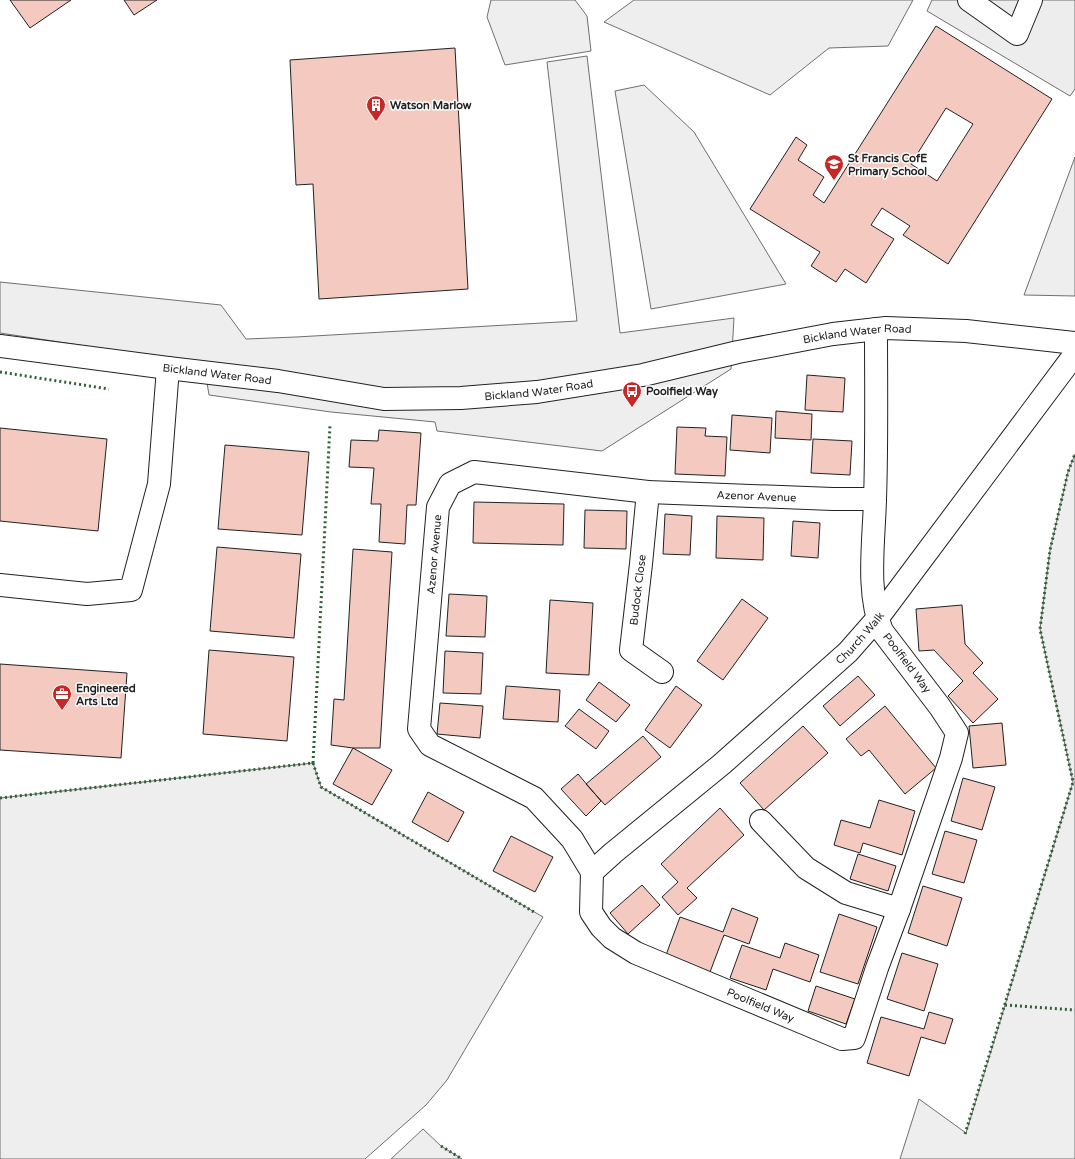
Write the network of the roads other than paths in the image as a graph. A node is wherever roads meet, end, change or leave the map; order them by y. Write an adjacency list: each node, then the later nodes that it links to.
1 (970, 0): 2 (street)
2 (1031, 0)
3 (876, 329): 4 (street, Bickland Water Road); 7 (street, Bickland Water Road); 9 (street, Poolfield Way)
4 (1075, 343)
5 (0, 346): 7 (street, Bickland Water Road)
6 (1075, 354): 11 (street, Church Walk)
7 (168, 368): 10 (street)
8 (648, 492): 9 (street, Azenor Avenue); 12 (street, Budock Close); 14 (street, Azenor Avenue)
9 (875, 499): 11 (street, Poolfield Way)
10 (0, 585)
11 (877, 619): 14 (street, Church Walk); 15 (street, Poolfield Way)
12 (662, 672)
13 (761, 821): 15 (street)
14 (592, 872): 15 (street, Poolfield Way)
15 (899, 909)

